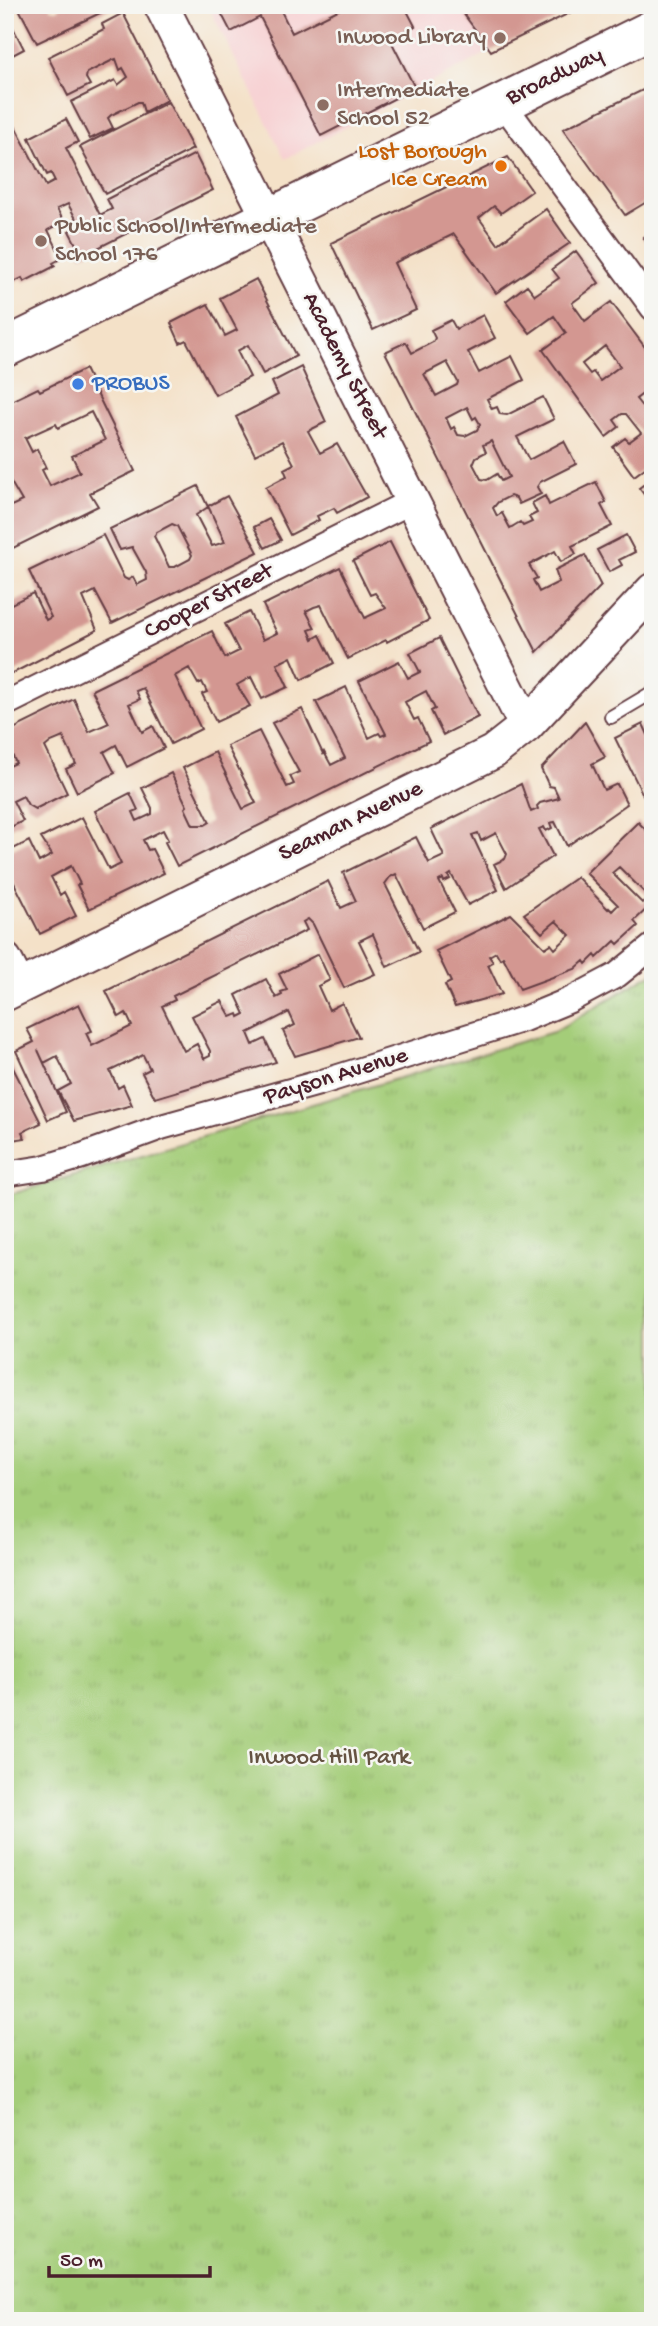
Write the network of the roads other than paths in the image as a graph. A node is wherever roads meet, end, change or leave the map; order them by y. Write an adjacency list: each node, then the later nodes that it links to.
1 (161, 5): 4 (street, Academy Street)
2 (653, 29): 3 (main road, Broadway)
3 (502, 102): 4 (main road, Broadway); 5 (street)
4 (268, 218): 6 (main road, Broadway); 7 (street, Academy Street)
5 (653, 308)
6 (5, 348)
7 (412, 500): 10 (street, Cooper Street); 12 (street, Academy Street)
8 (653, 590): 12 (street, Seaman Avenue)
9 (653, 692): 11 (lane)
10 (5, 704)
11 (611, 717)
12 (526, 726): 14 (street, Seaman Avenue)
13 (653, 946): 15 (street, Payson Avenue)
14 (10, 980)
15 (5, 1174)

